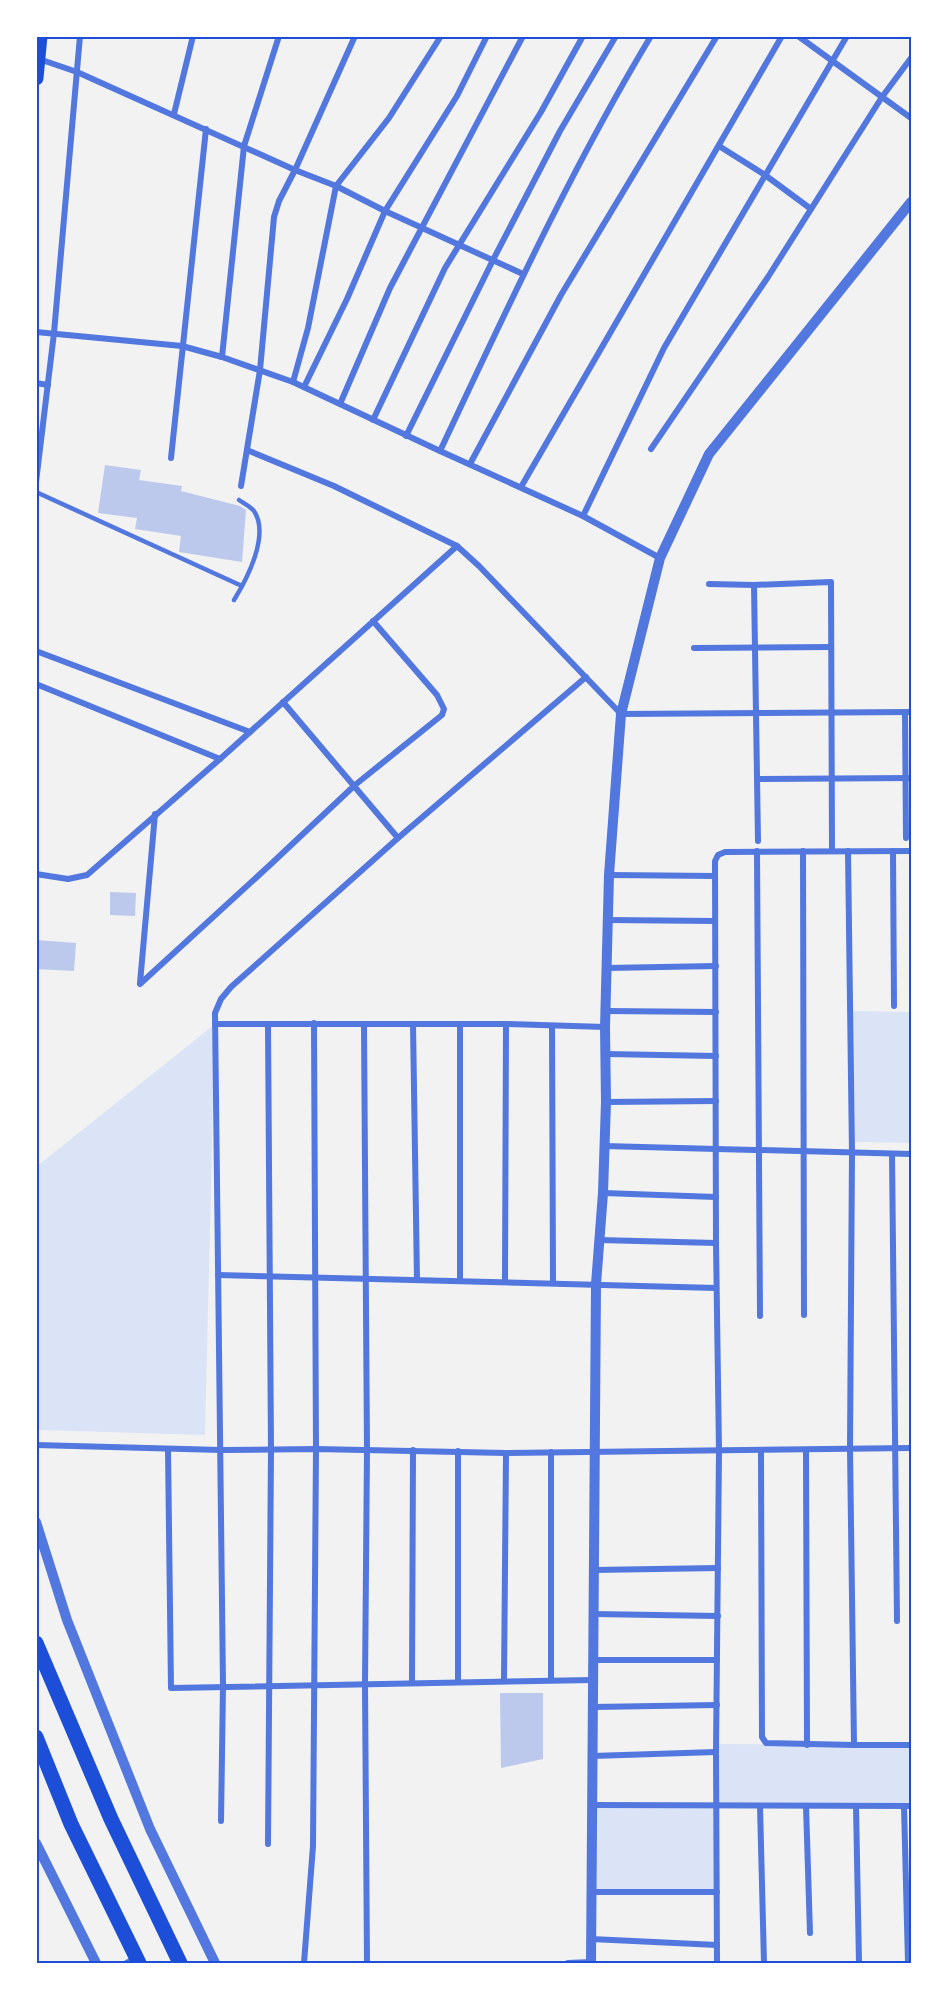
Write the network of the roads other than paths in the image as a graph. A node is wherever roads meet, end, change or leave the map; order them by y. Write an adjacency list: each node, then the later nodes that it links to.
1 (40, 36): 16 (highway)
2 (80, 36): 19 (street)
3 (193, 36): 22 (street)
4 (279, 36): 25 (street)
5 (355, 36): 27 (street)
6 (441, 36): 29 (street)
7 (487, 36): 32 (street)
8 (523, 36): 33 (street)
9 (583, 36): 34 (street)
10 (616, 36): 35 (street)
11 (651, 36): 36 (street)
12 (717, 36): 53 (street)
13 (782, 36): 26 (street)
14 (798, 36): 18 (street)
15 (847, 36): 18 (street)
16 (37, 58): 19 (street); 20 (highway)
17 (911, 58): 21 (street)
18 (832, 60): 21 (street); 28 (street)
19 (77, 72): 22 (street); 38 (street)
20 (36, 78)
21 (882, 97): 23 (street); 31 (street)
22 (174, 114): 24 (street)
23 (911, 118)
24 (206, 129): 25 (street); 39 (street)
25 (244, 146): 27 (street); 40 (street)
26 (719, 146): 28 (street); 56 (street)
27 (295, 170): 29 (street); 41 (street)
28 (765, 175): 31 (street); 59 (street)
29 (336, 186): 32 (street); 42 (street)
30 (911, 202): 61 (street)
31 (811, 209): 49 (street)
32 (386, 211): 33 (street); 45 (street)
33 (422, 228): 34 (street); 46 (street)
34 (458, 244): 35 (street); 47 (street)
35 (493, 260): 36 (street); 48 (street)
36 (524, 274): 51 (street)
37 (36, 332): 38 (street)
38 (54, 333): 39 (street); 44 (street)
39 (182, 346): 40 (street); 52 (street)
40 (222, 357): 41 (street)
41 (260, 370): 42 (street); 50 (street)
42 (293, 382): 45 (street)
43 (36, 383): 44 (street)
44 (48, 385): 54 (street)
45 (304, 387): 46 (street)
46 (340, 404): 47 (street)
47 (373, 420): 48 (street)
48 (406, 435): 51 (street)
49 (651, 449)
50 (247, 450): 55 (street); 60 (street)
51 (440, 451): 53 (street)
52 (171, 458)
53 (470, 464): 56 (street)
54 (36, 482)
55 (241, 486)
56 (521, 487): 59 (street)
57 (36, 492): 64 (lane)
58 (239, 500): 64 (lane)
59 (583, 516): 61 (street)
60 (457, 546): 66 (street); 71 (street)
61 (660, 558): 77 (street)
62 (709, 584): 63 (street)
63 (754, 585): 68 (street); 69 (street)
64 (242, 586): 65 (lane)
65 (234, 600)
66 (374, 621): 73 (street); 83 (street)
67 (694, 648): 68 (street)
68 (756, 648): 69 (street); 74 (street)
69 (831, 648): 75 (street)
70 (36, 651): 78 (street)
71 (586, 677): 77 (street); 85 (street)
72 (36, 684): 79 (street)
73 (283, 702): 78 (street); 83 (street)
74 (757, 713): 75 (street); 77 (street); 81 (street)
75 (831, 713): 76 (street); 82 (street)
76 (908, 713): 80 (street)
77 (621, 714): 95 (street)
78 (250, 732): 79 (street)
79 (220, 759): 84 (street)
80 (908, 778): 82 (street); 86 (street)
81 (757, 779): 82 (street); 87 (street)
82 (832, 779): 90 (street)
83 (355, 785): 84 (street); 85 (street)
84 (155, 814): 94 (street)
85 (398, 838): 105 (street)
86 (906, 838)
87 (758, 841)
88 (757, 851): 89 (street); 96 (street); 119 (street)
89 (803, 851): 90 (street); 120 (street)
90 (832, 851): 91 (street)
91 (848, 851): 92 (street); 121 (street)
92 (893, 851): 93 (street); 101 (street)
93 (911, 851)
94 (36, 874)
95 (609, 875): 96 (street); 97 (street)
96 (715, 876): 98 (street)
97 (608, 920): 98 (street); 100 (street)
98 (715, 921): 99 (street)
99 (716, 966): 100 (street); 103 (street)
100 (607, 968): 102 (street)
101 (894, 1006)
102 (606, 1011): 103 (street); 112 (street)
103 (716, 1012): 114 (street)
104 (314, 1023): 106 (street); 107 (street); 130 (street)
105 (214, 1024): 106 (street); 128 (street)
106 (268, 1024): 129 (street)
107 (364, 1024): 108 (street); 131 (street)
108 (413, 1024): 109 (street); 132 (street)
109 (460, 1024): 110 (street); 133 (street)
110 (506, 1024): 111 (street); 134 (street)
111 (552, 1026): 112 (street); 135 (street)
112 (605, 1027): 113 (street)
113 (606, 1054): 114 (street); 116 (street)
114 (716, 1056): 115 (street)
115 (716, 1101): 116 (street); 118 (street)
116 (606, 1102): 117 (street)
117 (604, 1146): 118 (street); 124 (street)
118 (716, 1149): 119 (street); 125 (street)
119 (759, 1150): 120 (street); 139 (street)
120 (804, 1151): 121 (street); 138 (street)
121 (852, 1153): 122 (street); 145 (street)
122 (892, 1154): 123 (street); 141 (street)
123 (911, 1154)
124 (603, 1193): 125 (street); 126 (street)
125 (716, 1197): 127 (street)
126 (599, 1240): 127 (street); 136 (street)
127 (716, 1243): 137 (street)
128 (218, 1275): 129 (street); 146 (street)
129 (269, 1276): 130 (street); 147 (street)
130 (315, 1278): 131 (street); 144 (street)
131 (366, 1279): 132 (street); 148 (street)
132 (417, 1280): 133 (street)
133 (460, 1281): 134 (street)
134 (505, 1282): 135 (street)
135 (553, 1283): 136 (street)
136 (596, 1284): 137 (street); 156 (street)
137 (716, 1288): 153 (street)
138 (804, 1315)
139 (760, 1316)
140 (36, 1445): 143 (street)
141 (896, 1448): 142 (street); 145 (street); 162 (street)
142 (911, 1448)
143 (168, 1449): 146 (street); 174 (street)
144 (316, 1449): 147 (street); 148 (street); 171 (street)
145 (850, 1449): 151 (street); 179 (street)
146 (221, 1450): 147 (street); 174 (street)
147 (271, 1450): 173 (street)
148 (367, 1450): 149 (street); 172 (street)
149 (413, 1450): 152 (street); 170 (street)
150 (761, 1450): 151 (street); 153 (street); 178 (street)
151 (806, 1450): 178 (street)
152 (458, 1451): 155 (street); 169 (street)
153 (719, 1451): 156 (street); 158 (street)
154 (551, 1452): 155 (street); 156 (street); 166 (street)
155 (506, 1453): 168 (street)
156 (596, 1453): 159 (street)
157 (36, 1522): 201 (street)
158 (718, 1568): 159 (street); 161 (street)
159 (594, 1570): 160 (street)
160 (594, 1614): 161 (street); 164 (street)
161 (718, 1616): 165 (street)
162 (897, 1621)
163 (36, 1643): 200 (highway)
164 (593, 1660): 165 (street); 167 (street)
165 (717, 1660): 175 (street)
166 (551, 1680): 167 (street); 168 (street)
167 (593, 1680): 176 (street)
168 (504, 1681): 169 (street)
169 (458, 1682): 170 (street)
170 (412, 1683): 172 (street)
171 (315, 1684): 172 (street); 173 (street); 202 (street)
172 (365, 1684): 203 (street)
173 (268, 1685): 174 (street); 191 (street)
174 (223, 1686): 189 (street)
175 (717, 1705): 176 (street); 181 (street)
176 (593, 1707): 182 (street)
177 (36, 1737): 197 (highway)
178 (807, 1744): 179 (street)
179 (854, 1745): 180 (street)
180 (911, 1745)
181 (716, 1752): 182 (street); 184 (street)
182 (592, 1756): 183 (street)
183 (592, 1805): 184 (street); 192 (street)
184 (717, 1806): 185 (street); 193 (street)
185 (760, 1806): 186 (street); 206 (street)
186 (806, 1806): 187 (street); 194 (street)
187 (856, 1806): 188 (street); 207 (street)
188 (908, 1806): 208 (street)
189 (221, 1821)
190 (36, 1843): 199 (street)
191 (268, 1844)
192 (592, 1892): 193 (street); 195 (street)
193 (717, 1892): 196 (street)
194 (810, 1933)
195 (591, 1939): 196 (street); 198 (street)
196 (717, 1945): 205 (street)
197 (133, 1961)
198 (591, 1962): 204 (street)
199 (96, 1963)
200 (180, 1963)
201 (215, 1963)
202 (304, 1963)
203 (367, 1963)
204 (568, 1963)
205 (717, 1963)
206 (764, 1963)
207 (859, 1963)
208 (908, 1963)

